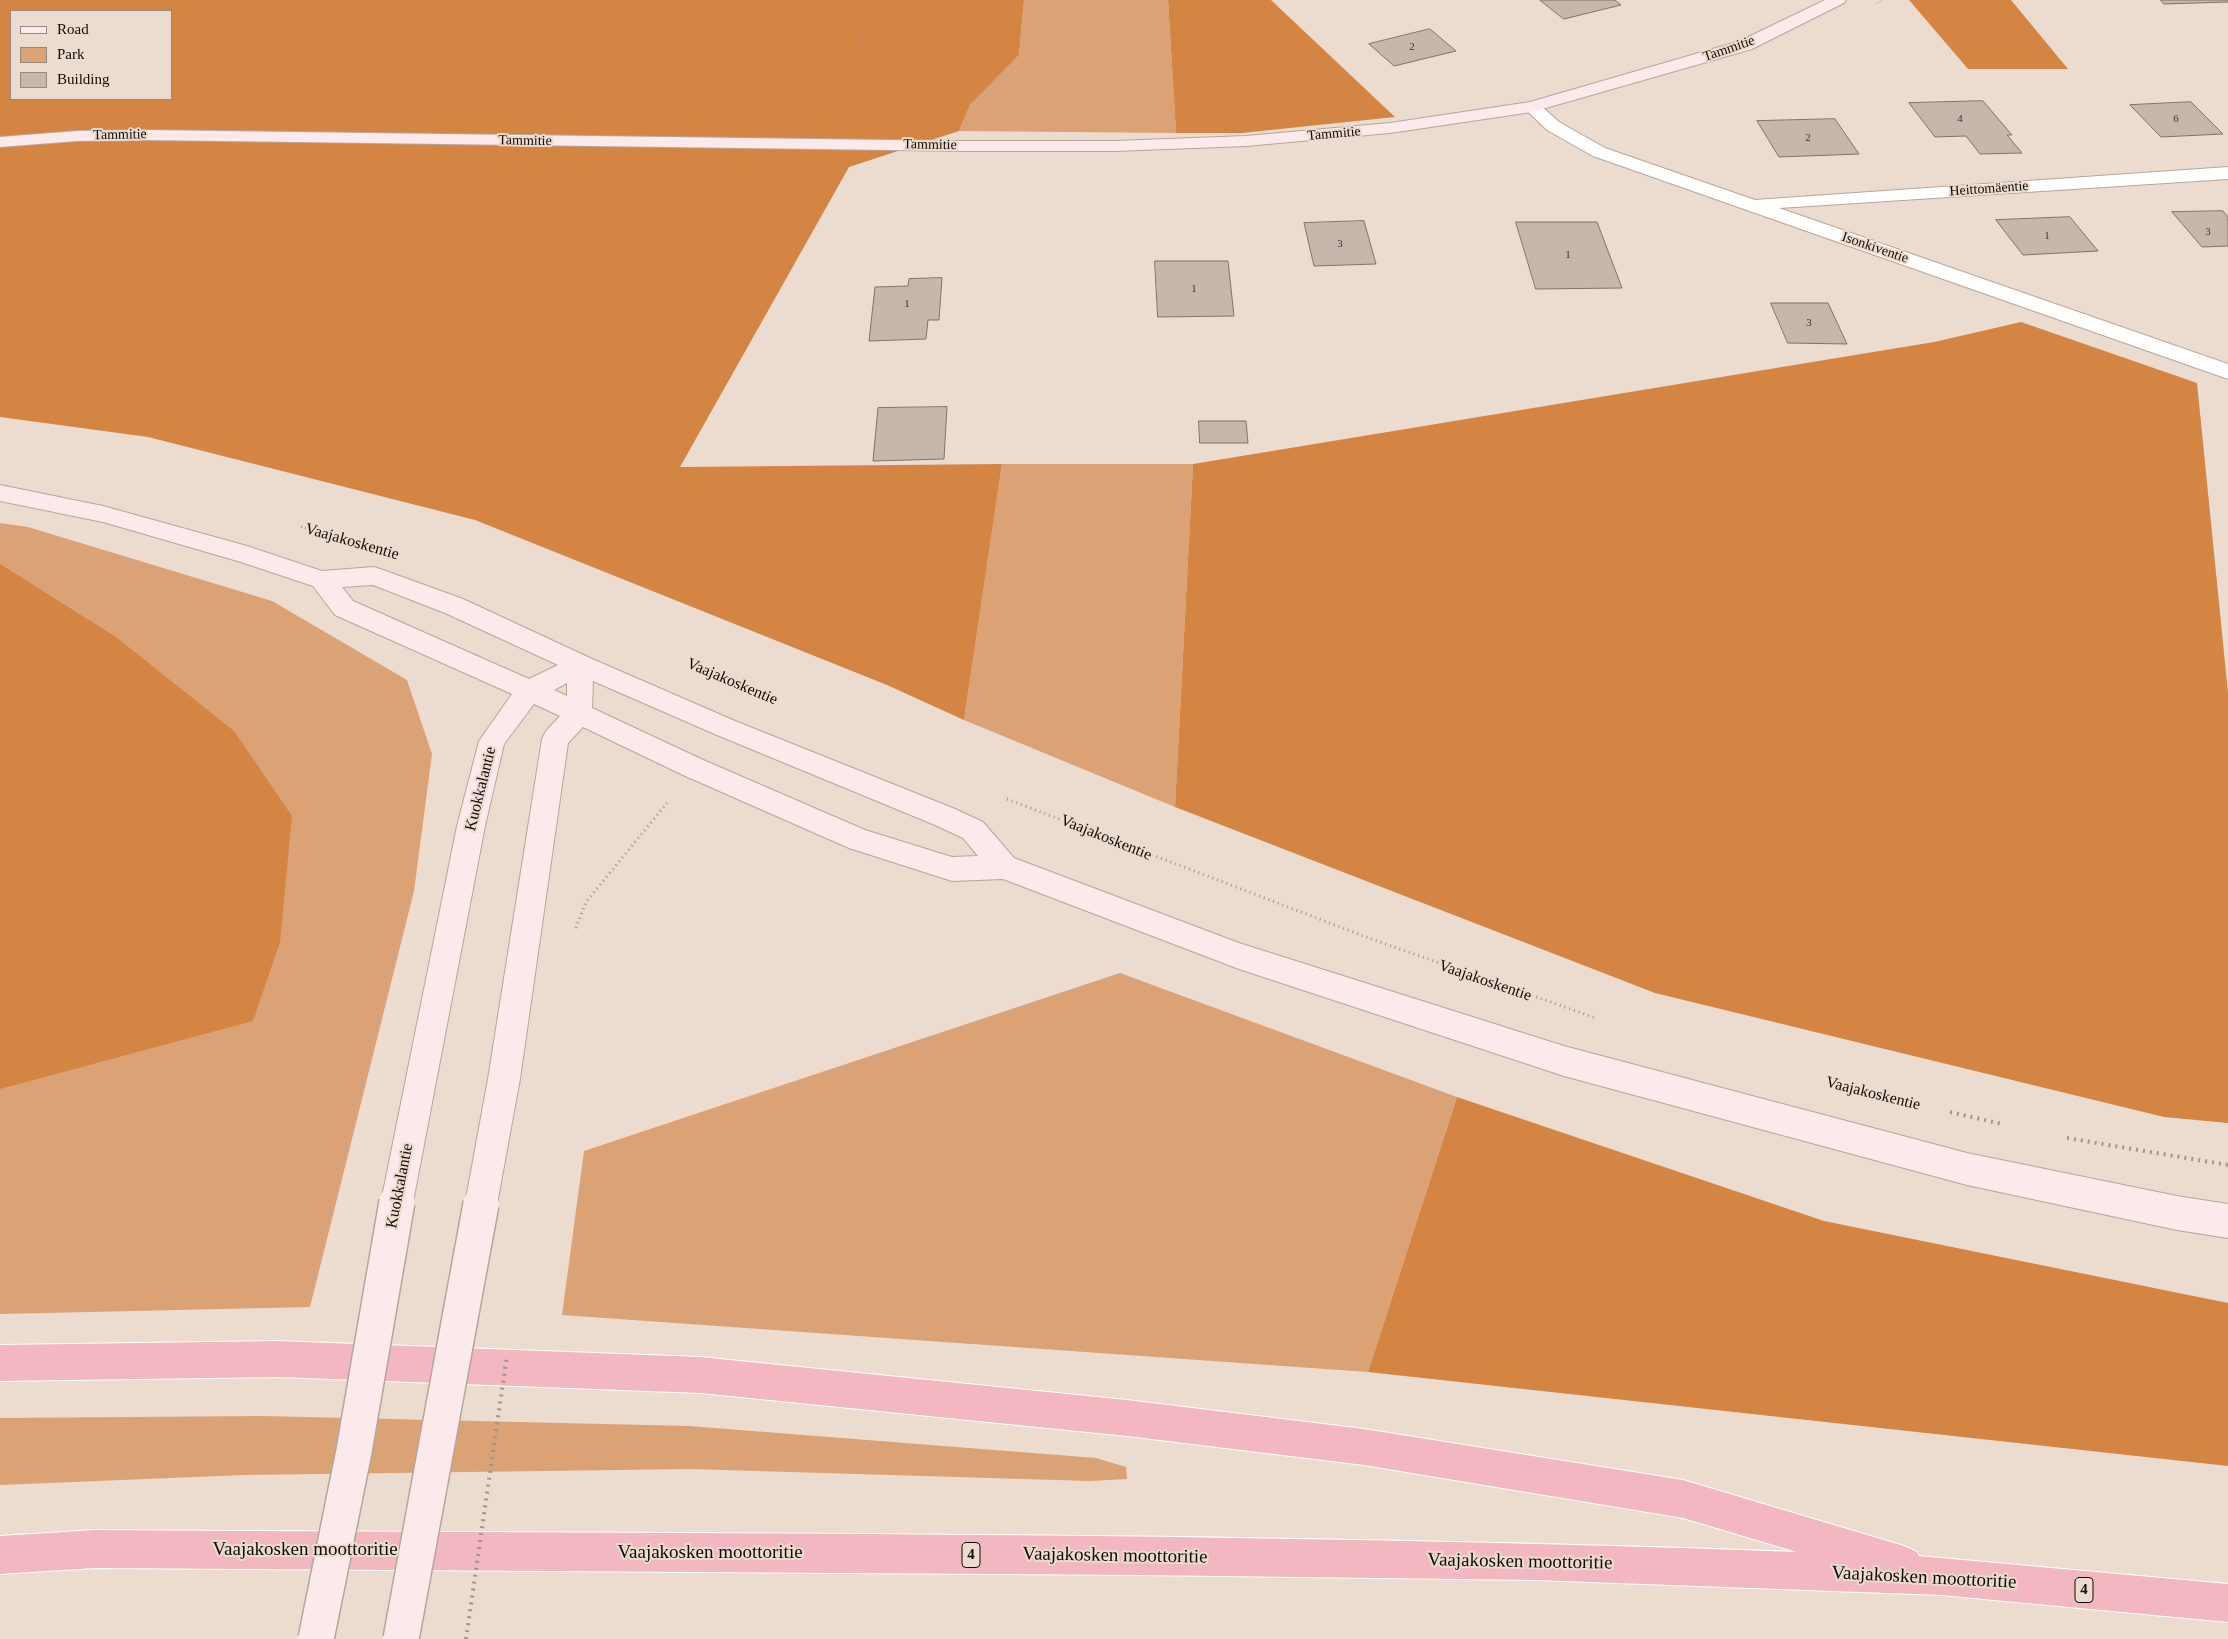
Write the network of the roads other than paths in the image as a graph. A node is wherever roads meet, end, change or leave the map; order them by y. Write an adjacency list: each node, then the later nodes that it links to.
1 (1838, 0): 2 (main road, Tammitie)
2 (1532, 107): 3 (main road, Tammitie); 5 (street, Isonkiventie)
3 (0, 142)
4 (2228, 173): 5 (street, Heittomäentie)
5 (1750, 205): 6 (street, Isonkiventie)
6 (2228, 372)
7 (0, 493): 8 (main road, Vaajakoskentie)
8 (322, 580): 9 (main road, Vaajakoskentie); 10 (main road, Vaajakoskentie)
9 (581, 665): 10 (main road, Kuokkalantie); 11 (main road); 12 (main road, Vaajakoskentie)
10 (529, 691): 11 (main road, Vaajakoskentie); 18 (main road, Kuokkalantie, bridge)
11 (579, 713): 12 (main road, Vaajakoskentie); 19 (main road, bridge)
12 (1004, 867): 13 (main road, Vaajakoskentie)
13 (2228, 1221)
14 (0, 1363): 16 (highway)
15 (0, 1555): 16 (highway, Vaajakosken moottoritie / 4)
16 (1941, 1576): 17 (highway, Vaajakosken moottoritie / 4)
17 (2228, 1603)
18 (316, 1639)
19 (401, 1639)

